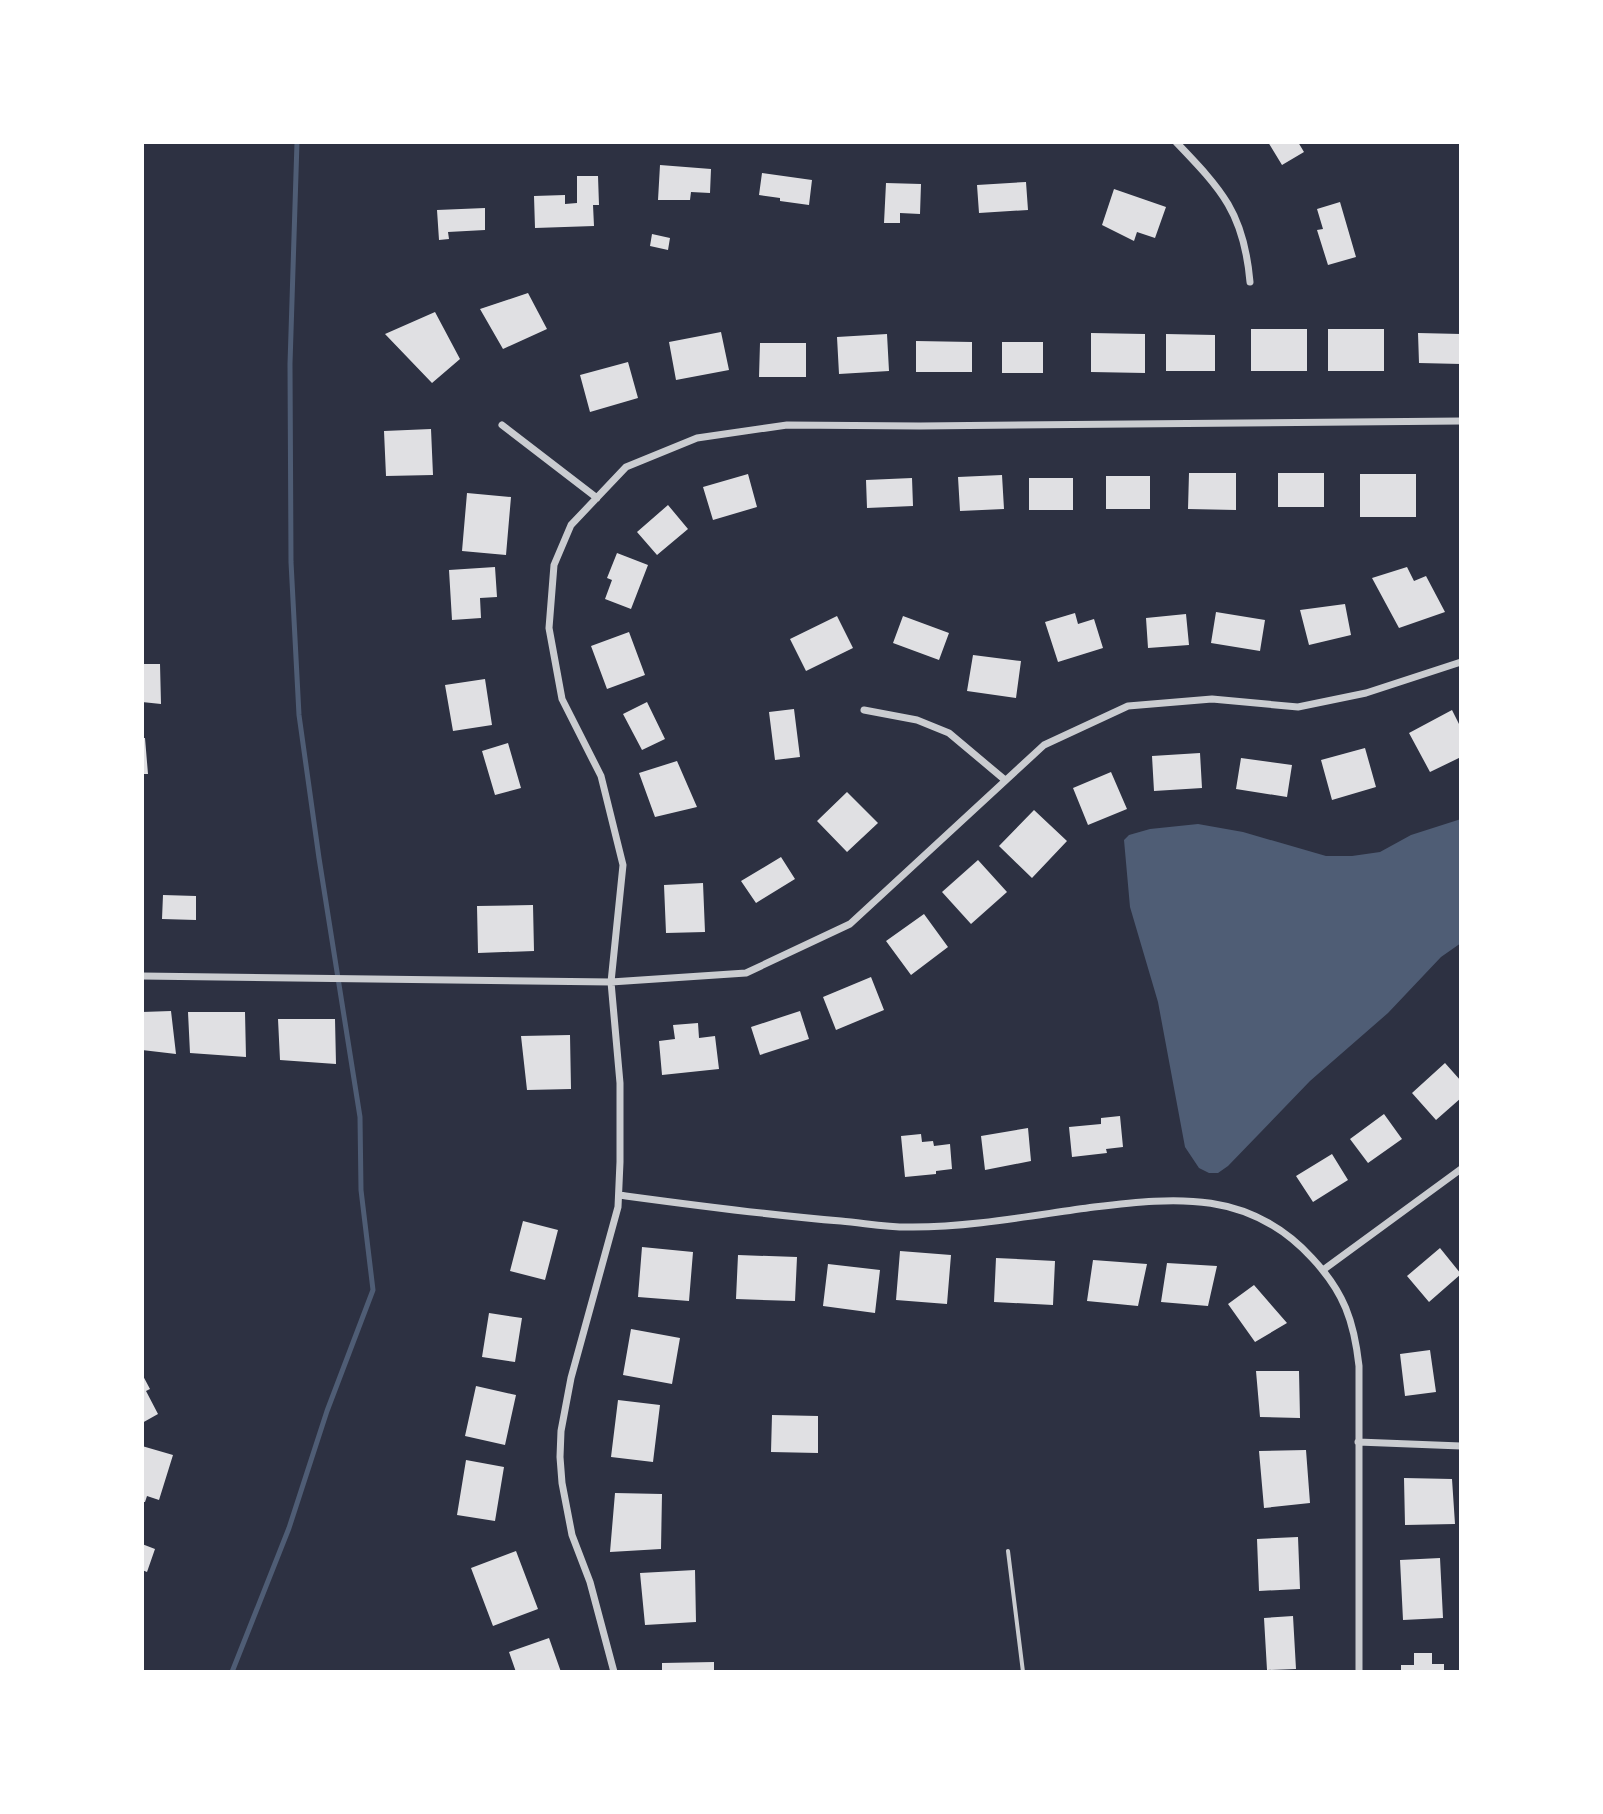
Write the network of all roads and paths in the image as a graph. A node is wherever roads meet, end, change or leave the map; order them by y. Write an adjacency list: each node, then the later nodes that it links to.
1 (1176, 142): 2 (street)
2 (1250, 282)
3 (1461, 421): 5 (street)
4 (502, 425): 5 (street)
5 (597, 498): 10 (street)
6 (1461, 662): 8 (street)
7 (864, 710): 8 (street)
8 (1005, 780): 10 (street)
9 (142, 976): 10 (street)
10 (611, 982): 12 (street)
11 (1461, 1169): 13 (street)
12 (619, 1195): 13 (street); 17 (street)
13 (1323, 1270): 14 (street)
14 (1358, 1442): 15 (street); 19 (street)
15 (1461, 1446)
16 (1008, 1551): 18 (lane)
17 (614, 1672)
18 (1023, 1672)
19 (1359, 1672)

